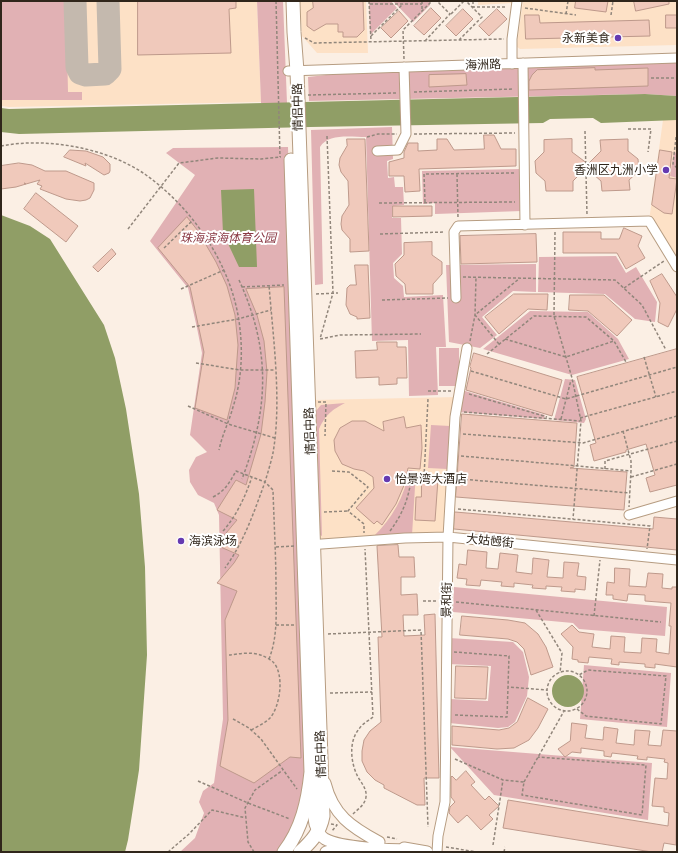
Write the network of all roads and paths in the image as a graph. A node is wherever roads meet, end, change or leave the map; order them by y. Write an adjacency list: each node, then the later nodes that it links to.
1 (276, 1): 33 (path)
2 (286, 1): 30 (highway, 情侣中路)
3 (293, 1): 19 (highway, 情侣中路)
4 (370, 1): 13 (path)
5 (432, 1): 15 (path)
6 (437, 1): 16 (path)
7 (464, 1): 16 (path)
8 (466, 1): 22 (path)
9 (517, 1): 21 (street)
10 (568, 1): 17 (path)
11 (613, 1): 18 (path)
12 (422, 2): 14 (path); 15 (path)
13 (370, 4): 14 (path); 20 (path)
14 (403, 4): 20 (path)
15 (422, 11): 23 (path)
16 (450, 14): 24 (path)
17 (566, 14)
18 (611, 15)
19 (294, 32): 25 (path); 30 (highway, 情侣中路)
20 (371, 36): 25 (path)
21 (512, 39): 22 (path); 28 (street)
22 (459, 40): 24 (path)
23 (404, 41): 24 (path); 25 (path); 29 (path)
24 (425, 41)
25 (371, 42)
26 (677, 58): 27 (street, 海洲路)
27 (523, 63): 28 (street, 海洲路); 35 (street)
28 (512, 64): 29 (street, 海洲路)
29 (404, 67): 30 (street, 海洲路); 38 (street)
30 (293, 71): 33 (highway, 情侣中路)
31 (651, 78): 32 (path)
32 (677, 78)
33 (289, 101): 37 (highway, 情侣中路); 37 (path)
34 (628, 129): 44 (path)
35 (524, 130): 38 (path); 47 (street)
36 (585, 131): 55 (path)
37 (290, 132): 45 (highway, 情侣中路); 77 (highway, 情侣中路)
38 (406, 134): 40 (path); 43 (street)
39 (327, 136): 75 (path)
40 (367, 137)
41 (676, 137): 46 (path)
42 (1, 146): 49 (path)
43 (377, 150)
44 (648, 152)
45 (291, 157): 49 (path); 70 (highway, 情侣中路)
46 (677, 168)
47 (525, 173): 48 (path); 51 (street)
48 (457, 174): 50 (path); 53 (path)
49 (161, 187): 54 (path); 58 (path)
50 (458, 202): 51 (path); 53 (path); 59 (path)
51 (525, 202): 57 (street)
52 (379, 203): 53 (path)
53 (425, 203)
54 (192, 220): 61 (path); 64 (path)
55 (587, 223): 56 (street); 62 (street)
56 (555, 224): 57 (street); 68 (path)
57 (525, 225): 59 (street)
58 (128, 229)
59 (456, 229): 60 (path); 65 (street)
60 (380, 234)
61 (164, 248)
62 (671, 257): 63 (street); 73 (path)
63 (677, 267)
64 (224, 270): 74 (path); 84 (path)
65 (456, 276): 66 (path); 78 (street)
66 (476, 277): 67 (path); 82 (path)
67 (520, 278): 68 (path); 82 (path)
68 (555, 279): 73 (path); 83 (path)
69 (239, 280): 72 (path)
70 (295, 284): 71 (path); 154 (highway, 情侣中路)
71 (269, 285): 72 (path); 80 (path)
72 (242, 287): 81 (path)
73 (624, 288): 91 (path)
74 (181, 289)
75 (333, 293): 76 (path); 77 (path); 86 (path)
76 (338, 293)
77 (305, 294): 111 (highway, 情侣中路)
78 (456, 298): 79 (path)
79 (382, 300)
80 (271, 310): 81 (path); 101 (path)
81 (252, 314): 84 (path); 100 (path)
82 (475, 315): 89 (path); 90 (path)
83 (554, 316): 87 (path); 88 (path); 93 (path)
84 (238, 318): 85 (path); 99 (path)
85 (192, 327)
86 (421, 334)
87 (505, 339): 89 (path); 93 (path)
88 (614, 341): 93 (path); 95 (path)
89 (499, 344): 92 (path)
90 (469, 345): 98 (street, 景和街)
91 (666, 350)
92 (487, 354)
93 (566, 357): 103 (path)
94 (644, 357): 102 (path)
95 (626, 362)
96 (196, 364): 99 (path)
97 (677, 367): 102 (path)
98 (463, 369): 105 (street, 景和街); 110 (path)
99 (240, 370): 100 (path); 118 (path)
100 (263, 370): 101 (path); 120 (path)
101 (275, 370): 123 (path)
102 (649, 375): 107 (path); 108 (path)
103 (572, 378): 107 (path); 110 (path)
104 (428, 391): 105 (path)
105 (459, 391): 114 (street, 景和街); 115 (path)
106 (677, 391): 108 (path)
107 (575, 397): 110 (path); 117 (path)
108 (656, 397): 117 (path)
109 (428, 399): 136 (path)
110 (566, 400): 116 (path)
111 (308, 402): 122 (path); 147 (highway, 情侣中路)
112 (188, 406): 118 (path)
113 (677, 416): 119 (path)
114 (455, 417): 115 (path); 121 (street, 景和街)
115 (551, 418): 116 (path)
116 (561, 419): 117 (path)
117 (580, 419): 125 (path)
118 (228, 424): 120 (path); 126 (path)
119 (623, 431): 125 (path); 127 (path)
120 (256, 433): 123 (path); 134 (path)
121 (454, 433): 125 (path); 128 (street, 景和街)
122 (325, 436)
123 (275, 438): 140 (path)
124 (677, 441): 127 (path)
125 (579, 442): 130 (path)
126 (218, 450)
127 (629, 455): 131 (path); 133 (path)
128 (453, 456): 130 (path); 139 (street, 景和街)
129 (677, 464): 137 (path)
130 (578, 466): 131 (path); 141 (path)
131 (605, 469): 133 (path)
132 (332, 471): 146 (path)
133 (631, 471): 137 (path)
134 (244, 474): 135 (path); 138 (path); 143 (path)
135 (252, 477): 140 (path); 150 (path)
136 (424, 477): 139 (path); 152 (path)
137 (630, 477): 142 (path)
138 (242, 479)
139 (451, 479): 141 (path); 145 (street, 景和街)
140 (265, 482): 155 (path); 159 (path)
141 (576, 488): 142 (path); 148 (path)
142 (630, 493): 149 (path)
143 (213, 497)
144 (677, 501): 149 (street)
145 (450, 509): 148 (path); 151 (street, 景和街)
146 (348, 511): 147 (path); 153 (path)
147 (312, 513): 154 (highway, 情侣中路)
148 (573, 519): 149 (path)
149 (628, 520): 157 (path)
150 (223, 531)
151 (448, 537): 152 (street, 大姑乸街); 156 (street, 大姑乸街); 161 (street, 景和街)
152 (382, 540): 153 (street, 大姑乸街)
153 (364, 541): 154 (street, 大姑乸街); 167 (path)
154 (304, 545): 155 (path); 168 (highway, 情侣中路); 186 (highway, 情侣中路)
155 (276, 547): 166 (path)
156 (601, 552): 157 (street, 大姑乸街); 163 (path)
157 (646, 557): 158 (street, 大姑乸街)
158 (677, 560)
159 (225, 568)
160 (423, 601): 161 (path)
161 (447, 601): 162 (path); 169 (street, 景和街)
162 (536, 610): 163 (path); 172 (path)
163 (594, 616): 164 (path)
164 (661, 622)
165 (298, 624): 166 (path)
166 (276, 625): 171 (path)
167 (369, 632): 168 (path); 176 (path); 195 (path)
168 (317, 634): 177 (highway, 情侣中路)
169 (447, 651): 174 (path); 180 (street, 景和街)
170 (229, 655): 171 (path)
171 (269, 659): 182 (path)
172 (560, 673): 173 (path); 175 (path)
173 (579, 676): 178 (path); 178 (path)
174 (508, 687): 175 (path); 180 (path)
175 (547, 690): 179 (path)
176 (372, 692): 177 (path); 194 (path)
177 (319, 693): 186 (highway, 情侣中路)
178 (576, 709): 179 (path)
179 (564, 711): 184 (path)
180 (446, 714): 183 (street, 景和街)
181 (234, 719): 182 (path)
182 (251, 730): 185 (path)
183 (446, 755): 187 (path); 209 (street, 景和街)
184 (538, 757): 189 (path); 189 (path)
185 (283, 770): 190 (path); 191 (path)
186 (316, 772): 193 (highway); 194 (main road); 196 (highway, 情侣中路)
187 (503, 780): 189 (path); 198 (path)
188 (198, 781): 191 (path)
189 (524, 782)
190 (298, 794)
191 (248, 803): 192 (path); 193 (path)
192 (246, 818): 202 (path); 203 (path)
193 (300, 823): 204 (highway)
194 (342, 823): 197 (main road)
195 (428, 827)
196 (319, 835): 197 (main road); 200 (main road); 205 (main road); 206 (highway, 情侣中路)
197 (379, 842): 201 (main road)
198 (493, 845)
199 (505, 847): 210 (path)
200 (368, 848): 201 (main road); 207 (main road)
201 (410, 850): 208 (main road)
202 (168, 852)
203 (254, 852)
204 (284, 852)
205 (288, 852)
206 (300, 852)
207 (326, 852)
208 (427, 852)
209 (437, 852)
210 (504, 852)

